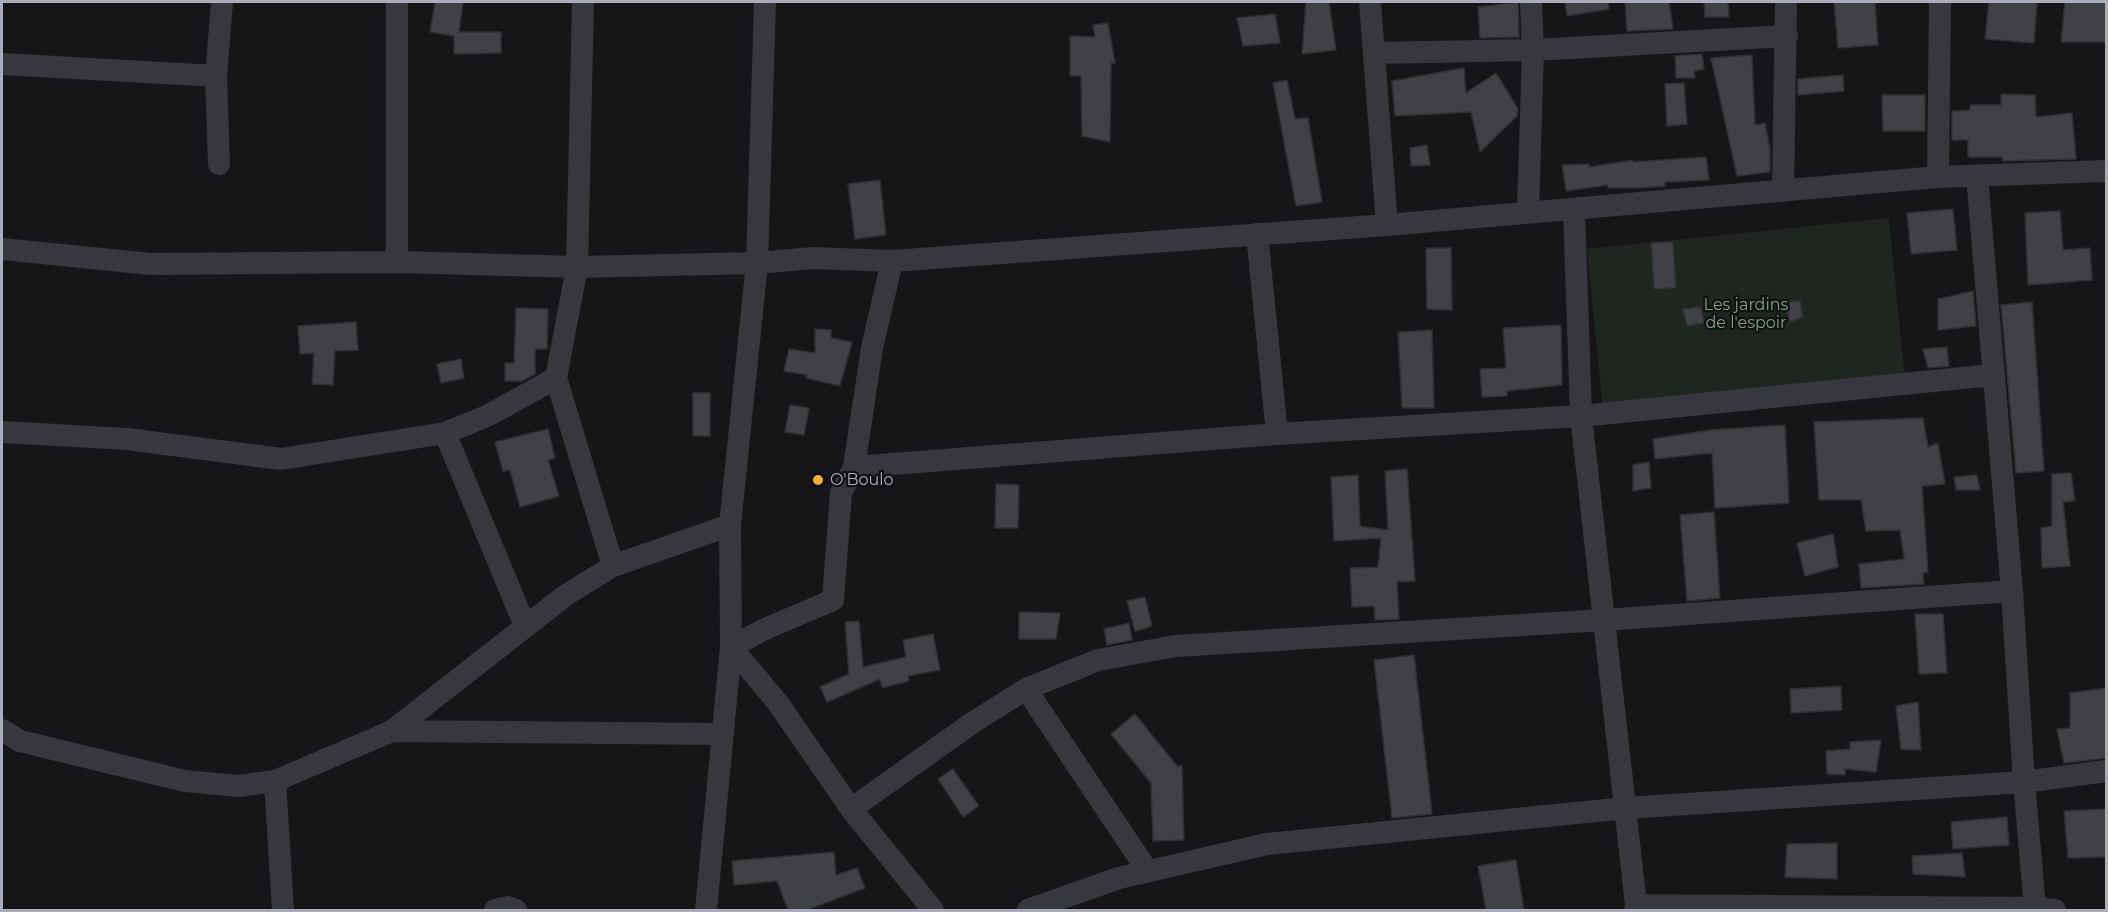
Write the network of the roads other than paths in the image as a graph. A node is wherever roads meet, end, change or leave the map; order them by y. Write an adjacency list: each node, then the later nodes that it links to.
1 (222, 2): 13 (street)
2 (397, 2): 25 (street)
3 (583, 2): 27 (street)
4 (765, 2): 26 (street)
5 (1370, 2): 11 (street)
6 (1531, 2): 10 (street)
7 (1786, 2): 9 (street)
8 (1940, 2): 17 (street)
9 (1787, 36): 10 (street); 18 (street)
10 (1533, 50): 11 (street); 20 (street)
11 (1374, 53): 21 (street)
12 (2, 64): 13 (street)
13 (216, 76): 14 (street)
14 (219, 164)
15 (2106, 171): 16 (street)
16 (1977, 176): 17 (street); 28 (street)
17 (1938, 177): 18 (street)
18 (1783, 191): 19 (street)
19 (1574, 208): 20 (street); 30 (street)
20 (1528, 211): 21 (street)
21 (1387, 225): 22 (street)
22 (1257, 234): 24 (street); 33 (street)
23 (2, 249): 25 (street)
24 (892, 261): 26 (street); 34 (street)
25 (397, 262): 27 (street)
26 (756, 263): 27 (street); 35 (street)
27 (578, 267): 29 (street)
28 (1993, 375): 30 (street); 37 (street)
29 (556, 378): 32 (street); 36 (street)
30 (1581, 416): 33 (street); 38 (street)
31 (2, 432): 32 (street)
32 (445, 433): 39 (street)
33 (1277, 434): 34 (street)
34 (854, 467): 40 (street)
35 (730, 525): 36 (street); 40 (street)
36 (613, 566): 39 (street)
37 (2012, 591): 38 (street); 47 (street)
38 (1604, 620): 41 (street); 48 (street)
39 (525, 626): 43 (street)
40 (731, 647): 44 (street); 49 (street)
41 (1026, 689): 49 (street); 50 (street)
42 (2, 730): 46 (street)
43 (392, 731): 44 (street); 46 (street)
44 (723, 734): 56 (street)
45 (2106, 771): 47 (street)
46 (275, 781): 53 (street)
47 (2024, 782): 48 (street); 52 (street)
48 (1626, 808): 50 (street); 51 (street)
49 (851, 809): 57 (street)
50 (1147, 870): 58 (street)
51 (1636, 908): 52 (street)
52 (2045, 909)
53 (283, 910)
54 (495, 910): 55 (street)
55 (516, 910)
56 (706, 910)
57 (933, 910)
58 (1028, 910)

